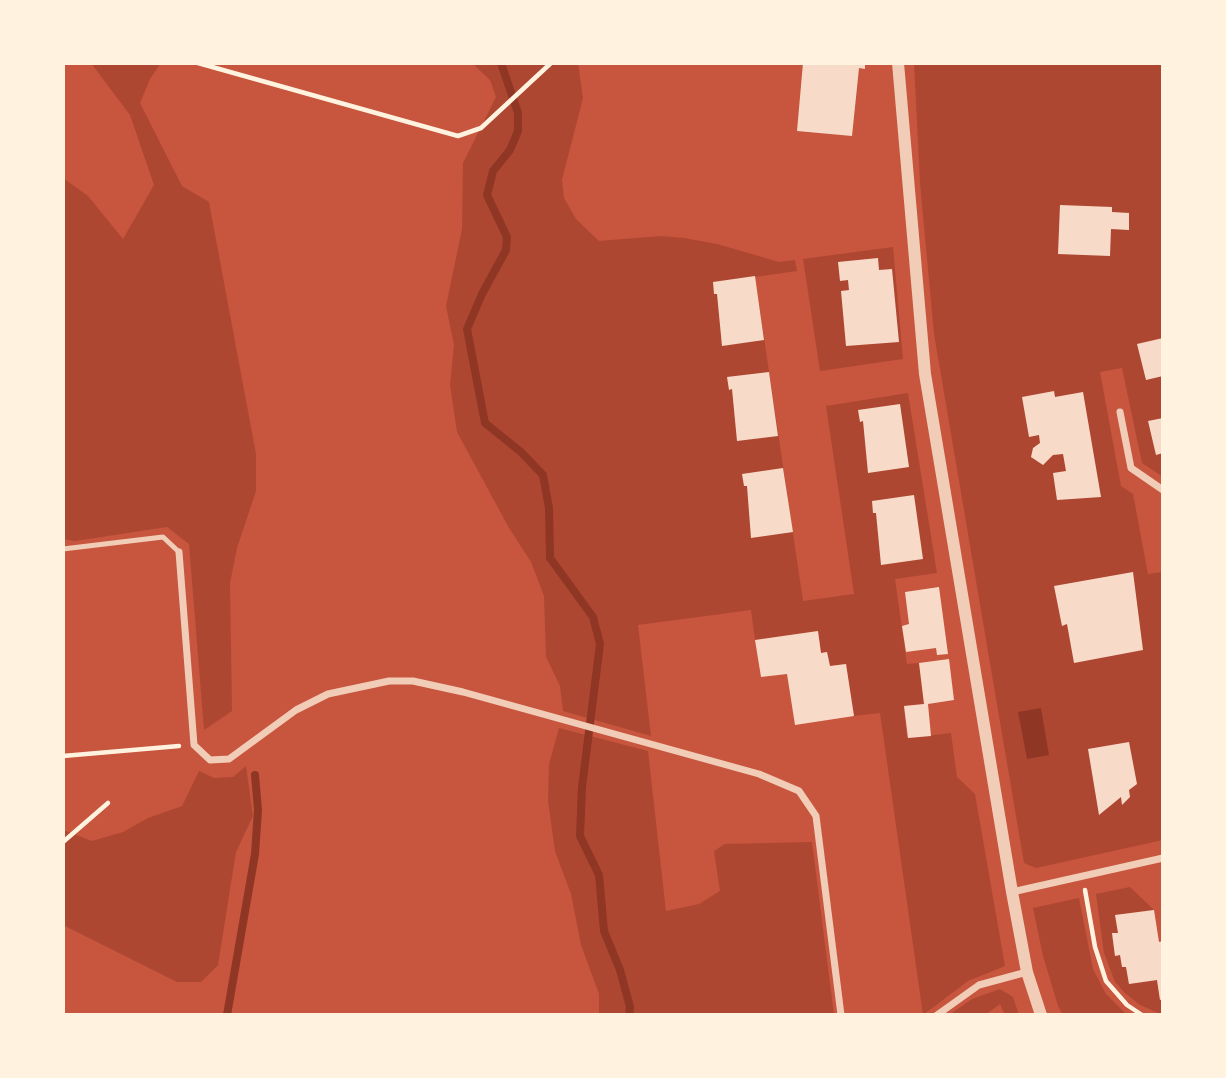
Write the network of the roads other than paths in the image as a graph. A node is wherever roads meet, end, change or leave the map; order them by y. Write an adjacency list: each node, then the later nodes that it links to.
1 (898, 63): 7 (street)
2 (1120, 412): 3 (street)
3 (1163, 490)
4 (63, 549): 5 (lane)
5 (179, 552): 9 (street)
6 (1163, 858): 7 (street)
7 (1012, 892): 8 (street)
8 (1027, 972): 10 (street); 11 (street)
9 (841, 1015)
10 (937, 1015)
11 (1041, 1015)

